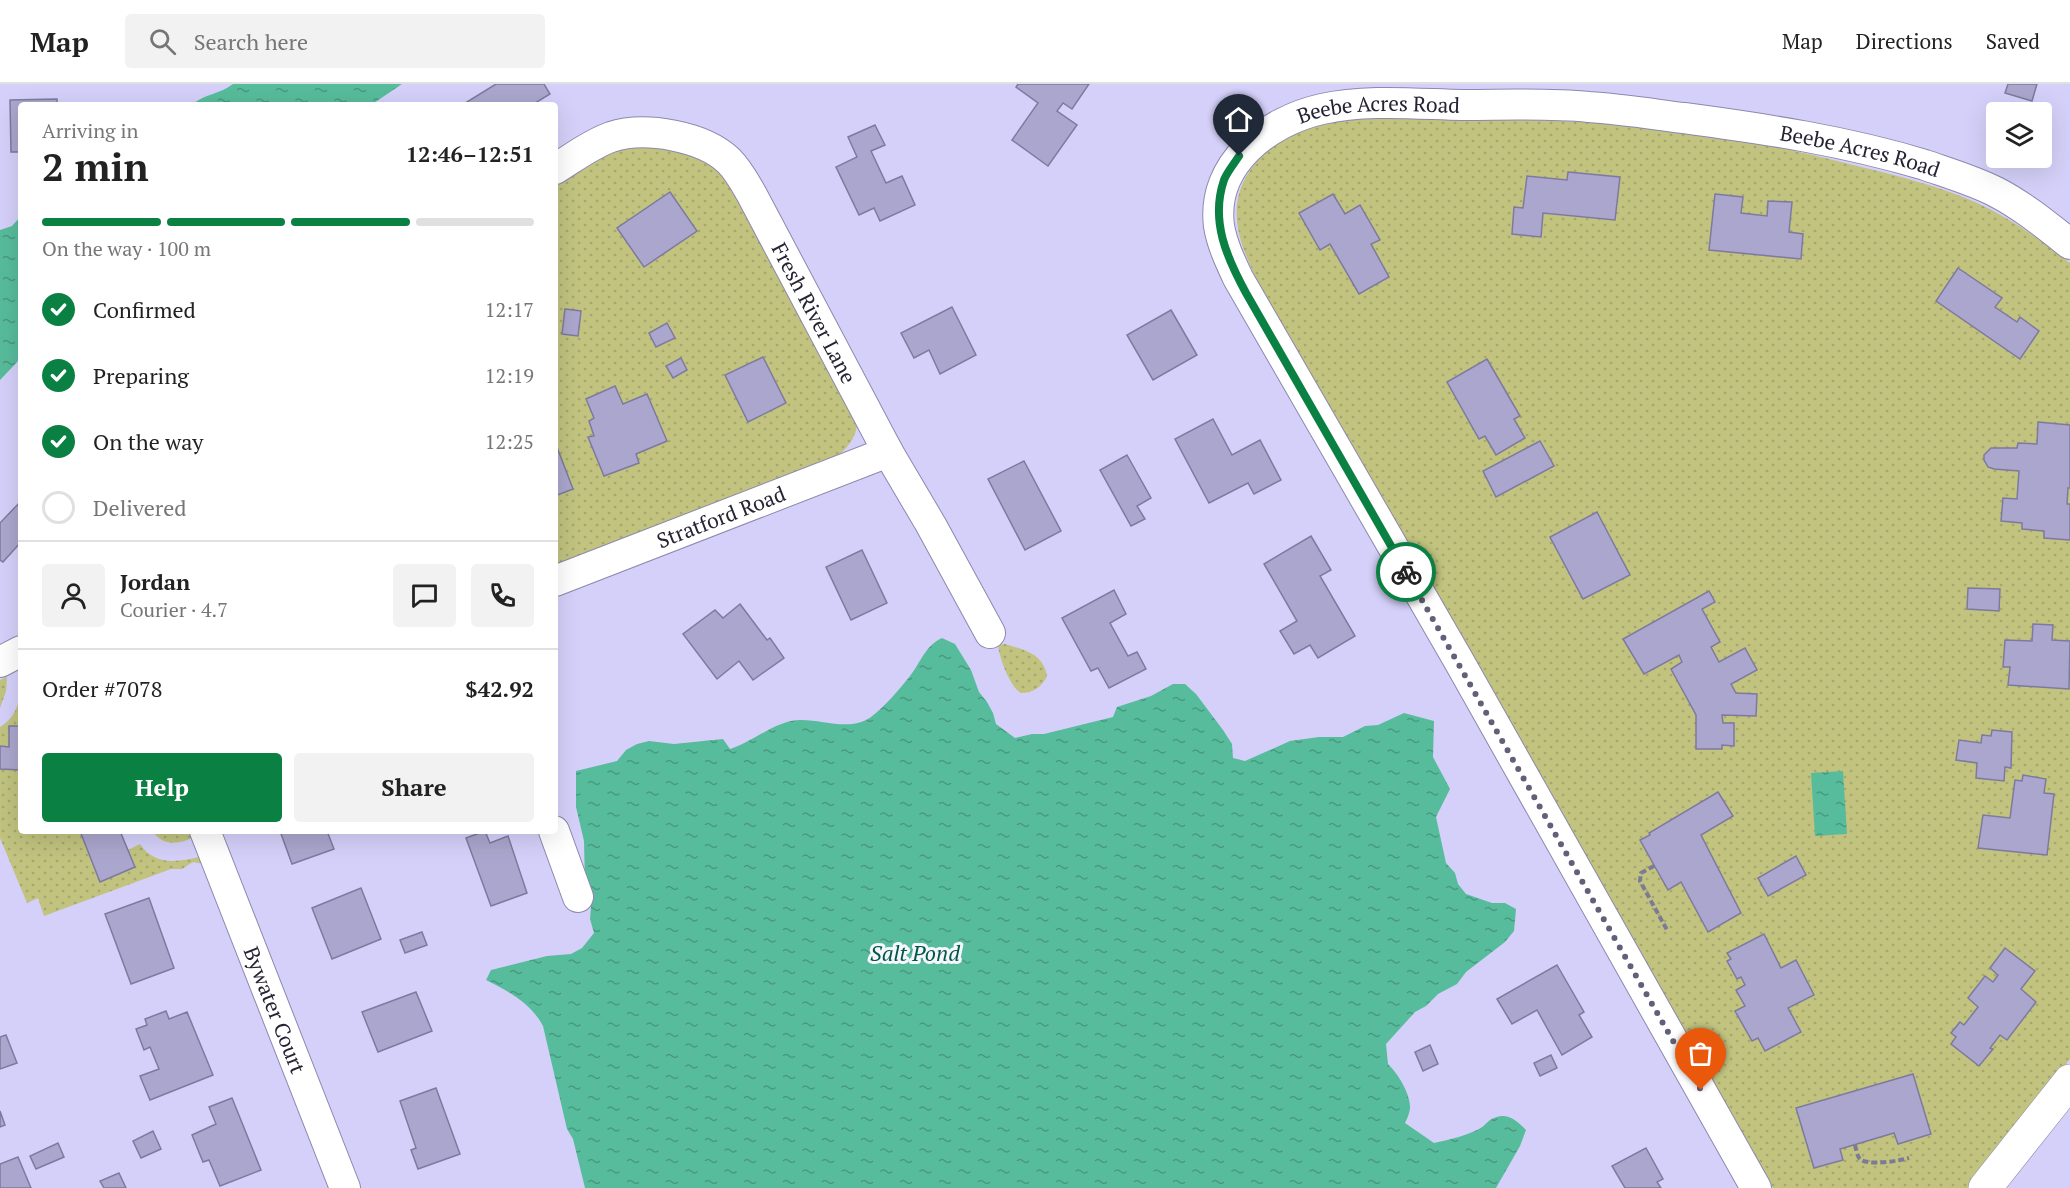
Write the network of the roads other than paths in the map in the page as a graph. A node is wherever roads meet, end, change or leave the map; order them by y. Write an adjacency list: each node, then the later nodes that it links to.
1 (558, 167): 3 (street, Fresh River Lane)
2 (2070, 244): 13 (street, Beebe Acres Road)
3 (888, 452): 4 (street, Stratford Road); 5 (street, Fresh River Lane)
4 (558, 580)
5 (990, 633)
6 (18, 653): 7 (street)
7 (0, 662)
8 (206, 834): 12 (street, Bywater Court)
9 (555, 834): 10 (street)
10 (578, 897)
11 (2070, 1081): 14 (street)
12 (345, 1188)
13 (1756, 1188)
14 (1985, 1188)

